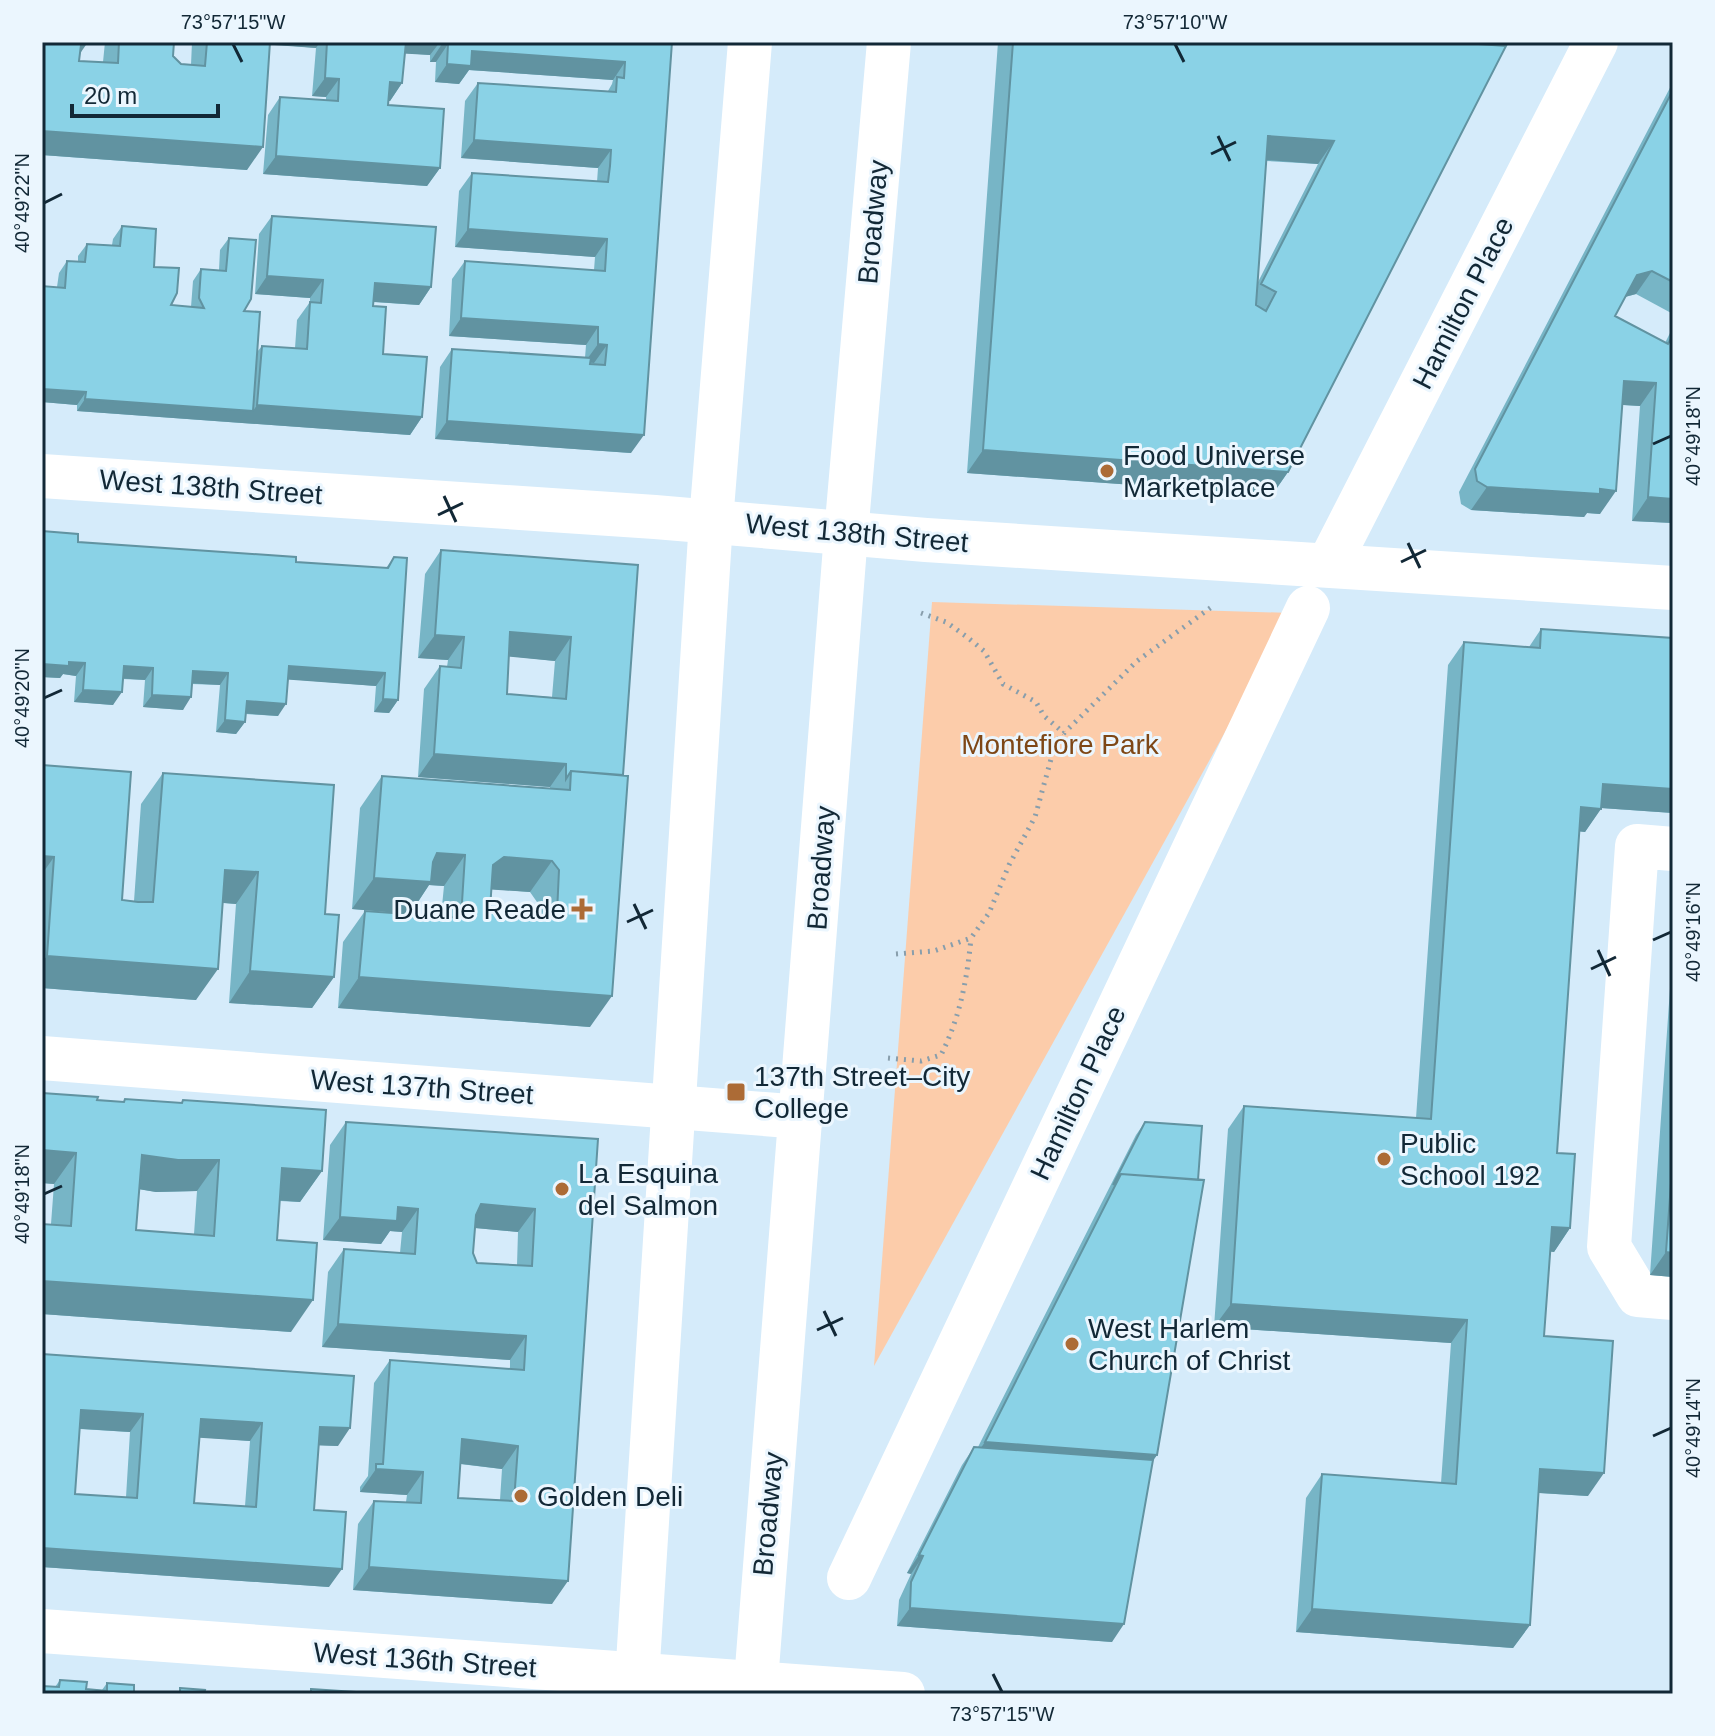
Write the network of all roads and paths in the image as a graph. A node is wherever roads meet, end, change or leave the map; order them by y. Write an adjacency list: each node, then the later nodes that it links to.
1 (750, 42): 5 (street)
2 (889, 42): 6 (street, Broadway)
3 (1596, 42): 7 (street, Hamilton Place)
4 (42, 476): 5 (street, West 138th Street)
5 (711, 521): 6 (street, West 138th Street); 18 (street)
6 (846, 534): 7 (street, West 138th Street); 19 (street, Broadway)
7 (1329, 564): 8 (street, West 138th Street)
8 (1673, 588)
9 (1217, 603): 12 (path)
10 (1308, 608): 21 (street, Hamilton Place)
11 (921, 613): 12 (path)
12 (1064, 733): 14 (path)
13 (1673, 849): 20 (street)
14 (971, 938): 15 (path); 17 (path)
15 (896, 954)
16 (42, 1058): 18 (street, West 137th Street)
17 (888, 1058)
18 (673, 1107): 19 (street, West 137th Street); 23 (street)
19 (802, 1117): 24 (street, Broadway)
20 (1673, 1298)
21 (849, 1578)
22 (42, 1631): 23 (street, West 136th Street)
23 (637, 1685): 24 (street, West 136th Street)
24 (756, 1688): 25 (street, West 136th Street)
25 (903, 1694)

